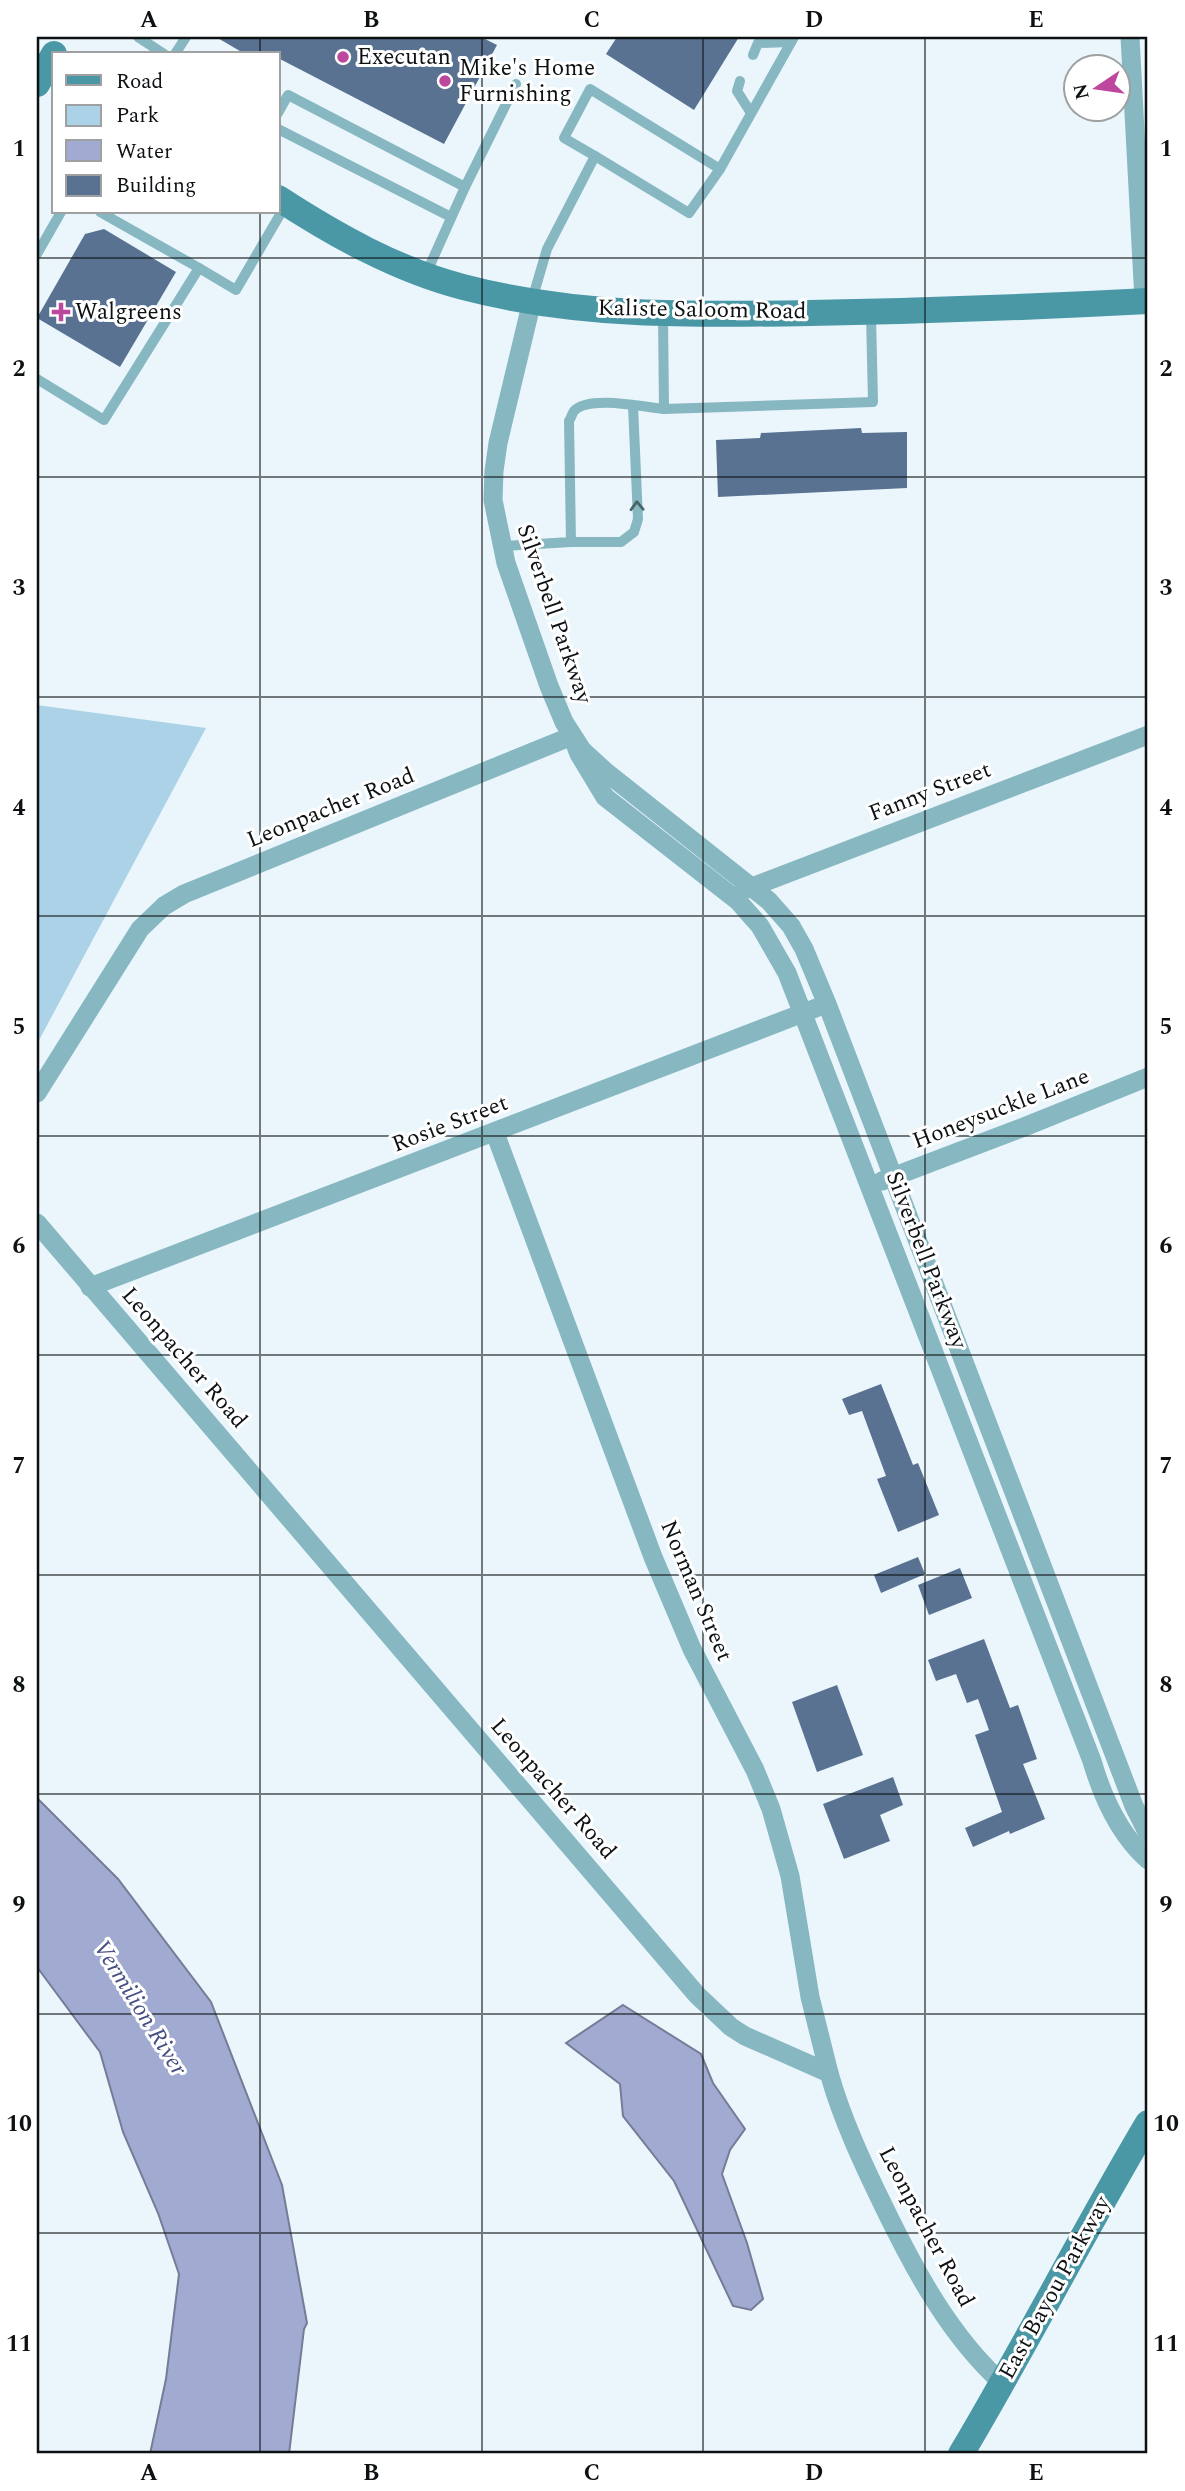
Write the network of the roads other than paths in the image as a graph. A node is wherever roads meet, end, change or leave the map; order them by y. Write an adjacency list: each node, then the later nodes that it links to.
1 (64, 37): 6 (main road)
2 (138, 37): 7 (lane)
3 (186, 37): 8 (lane)
4 (1129, 37): 27 (street)
5 (793, 39): 9 (lane); 13 (lane)
6 (55, 52)
7 (161, 52)
8 (176, 52)
9 (753, 55)
10 (740, 81): 13 (lane)
11 (516, 84): 17 (lane)
12 (280, 109): 17 (lane)
13 (751, 113): 16 (lane)
14 (280, 130): 22 (lane)
15 (595, 156): 16 (lane); 16 (lane); 26 (lane)
16 (720, 169)
17 (465, 187): 22 (lane)
18 (283, 201): 25 (main road, Kaliste Saloom Road)
19 (60, 214): 23 (lane)
20 (104, 214): 24 (lane)
21 (276, 214): 24 (lane)
22 (451, 217): 25 (lane)
23 (37, 254)
24 (199, 268): 30 (lane)
25 (425, 274): 26 (main road, Kaliste Saloom Road)
26 (532, 301): 29 (main road, Kaliste Saloom Road); 34 (street, Silverbell Parkway)
27 (1146, 301): 28 (main road, Kaliste Saloom Road)
28 (871, 312): 29 (main road, Kaliste Saloom Road); 32 (lane)
29 (663, 314): 32 (lane)
30 (37, 379)
31 (633, 406): 32 (lane); 33 (lane); 33 (lane, one-way to 31)
32 (664, 409)
33 (571, 542): 34 (lane)
34 (502, 546): 36 (street, Silverbell Parkway)
35 (1148, 735): 37 (street, Fanny Street)
36 (572, 736): 37 (street, Silverbell Parkway); 38 (street, Silverbell Parkway); 42 (street, Leonpacher Road)
37 (752, 886): 38 (street, Fanny Street); 39 (street, Silverbell Parkway)
38 (730, 895): 40 (street, Silverbell Parkway)
39 (827, 1004): 40 (street, Rosie Street); 44 (street, Silverbell Parkway)
40 (804, 1013): 43 (street, Rosie Street); 45 (street, Silverbell Parkway)
41 (1148, 1077): 44 (street, Honeysuckle Lane)
42 (37, 1093)
43 (495, 1133): 47 (street, Rosie Street); 50 (street, Norman Street)
44 (891, 1177): 45 (street, Honeysuckle Lane); 48 (street, Silverbell Parkway)
45 (871, 1185): 49 (street, Silverbell Parkway)
46 (37, 1223): 47 (street, Leonpacher Road)
47 (90, 1287): 50 (street, Leonpacher Road)
48 (1148, 1834)
49 (1148, 1860)
50 (829, 2073): 52 (street, Leonpacher Road)
51 (1148, 2123): 52 (main road, East Bayou Parkway)
52 (1003, 2384): 53 (main road, East Bayou Parkway)
53 (961, 2454)

